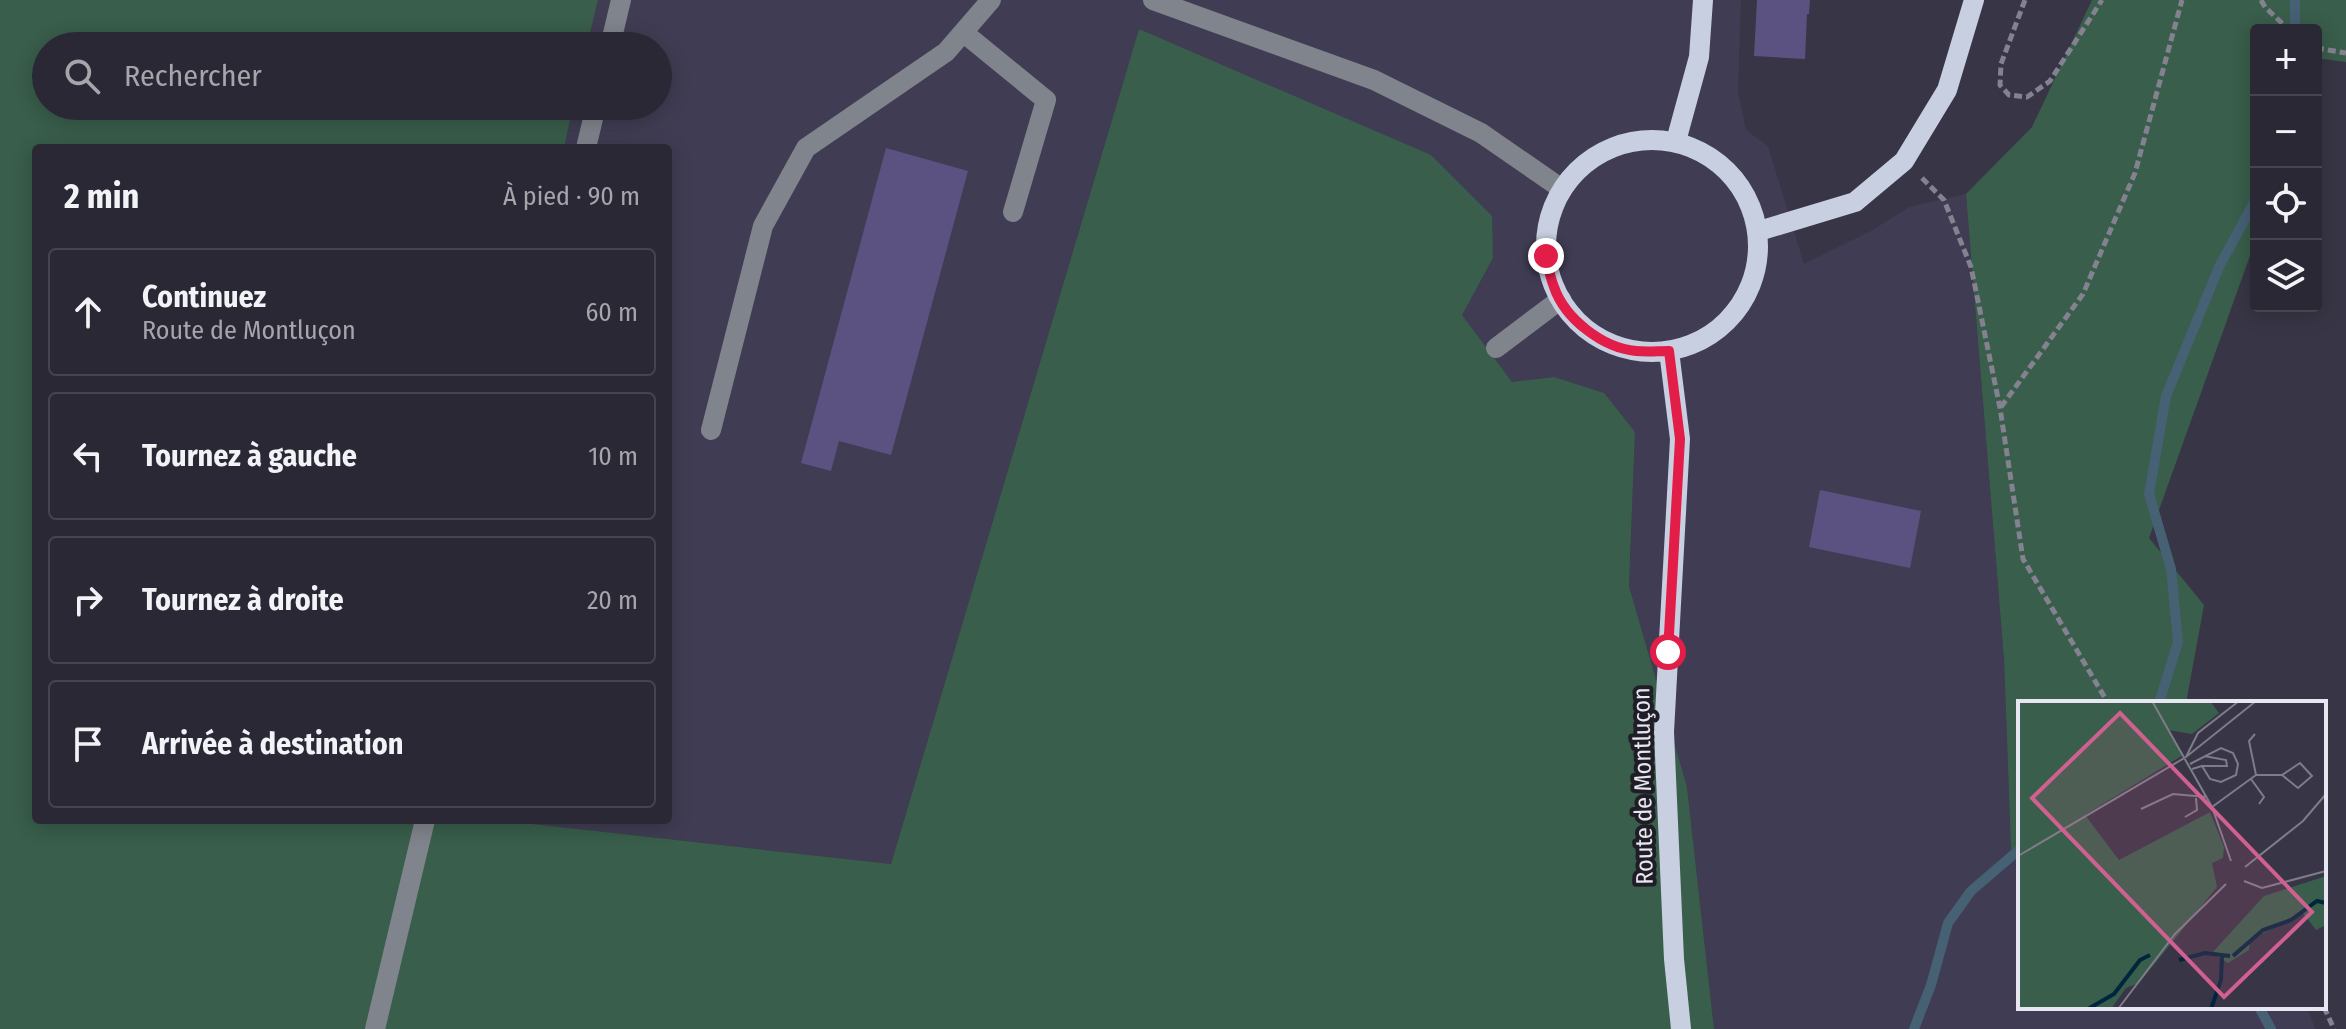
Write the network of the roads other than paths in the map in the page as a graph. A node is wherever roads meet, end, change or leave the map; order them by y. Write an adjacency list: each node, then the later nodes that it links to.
1 (621, 0): 6 (street)
2 (991, 0): 7 (street)
3 (1153, 0): 11 (street)
4 (1703, 0): 9 (main road)
5 (1974, 0): 13 (main road)
6 (613, 32)
7 (964, 33): 12 (street); 17 (street)
8 (593, 120): 10 (street)
9 (1676, 141): 11 (main road); 13 (main road)
10 (587, 144)
11 (1562, 189): 14 (main road)
12 (1013, 212)
13 (1759, 231): 16 (main road)
14 (1561, 299): 15 (street); 16 (main road)
15 (1496, 348)
16 (1669, 351): 20 (main road, Route de Montluçon)
17 (711, 430)
18 (424, 824): 19 (street)
19 (375, 1029)
20 (1681, 1029)

